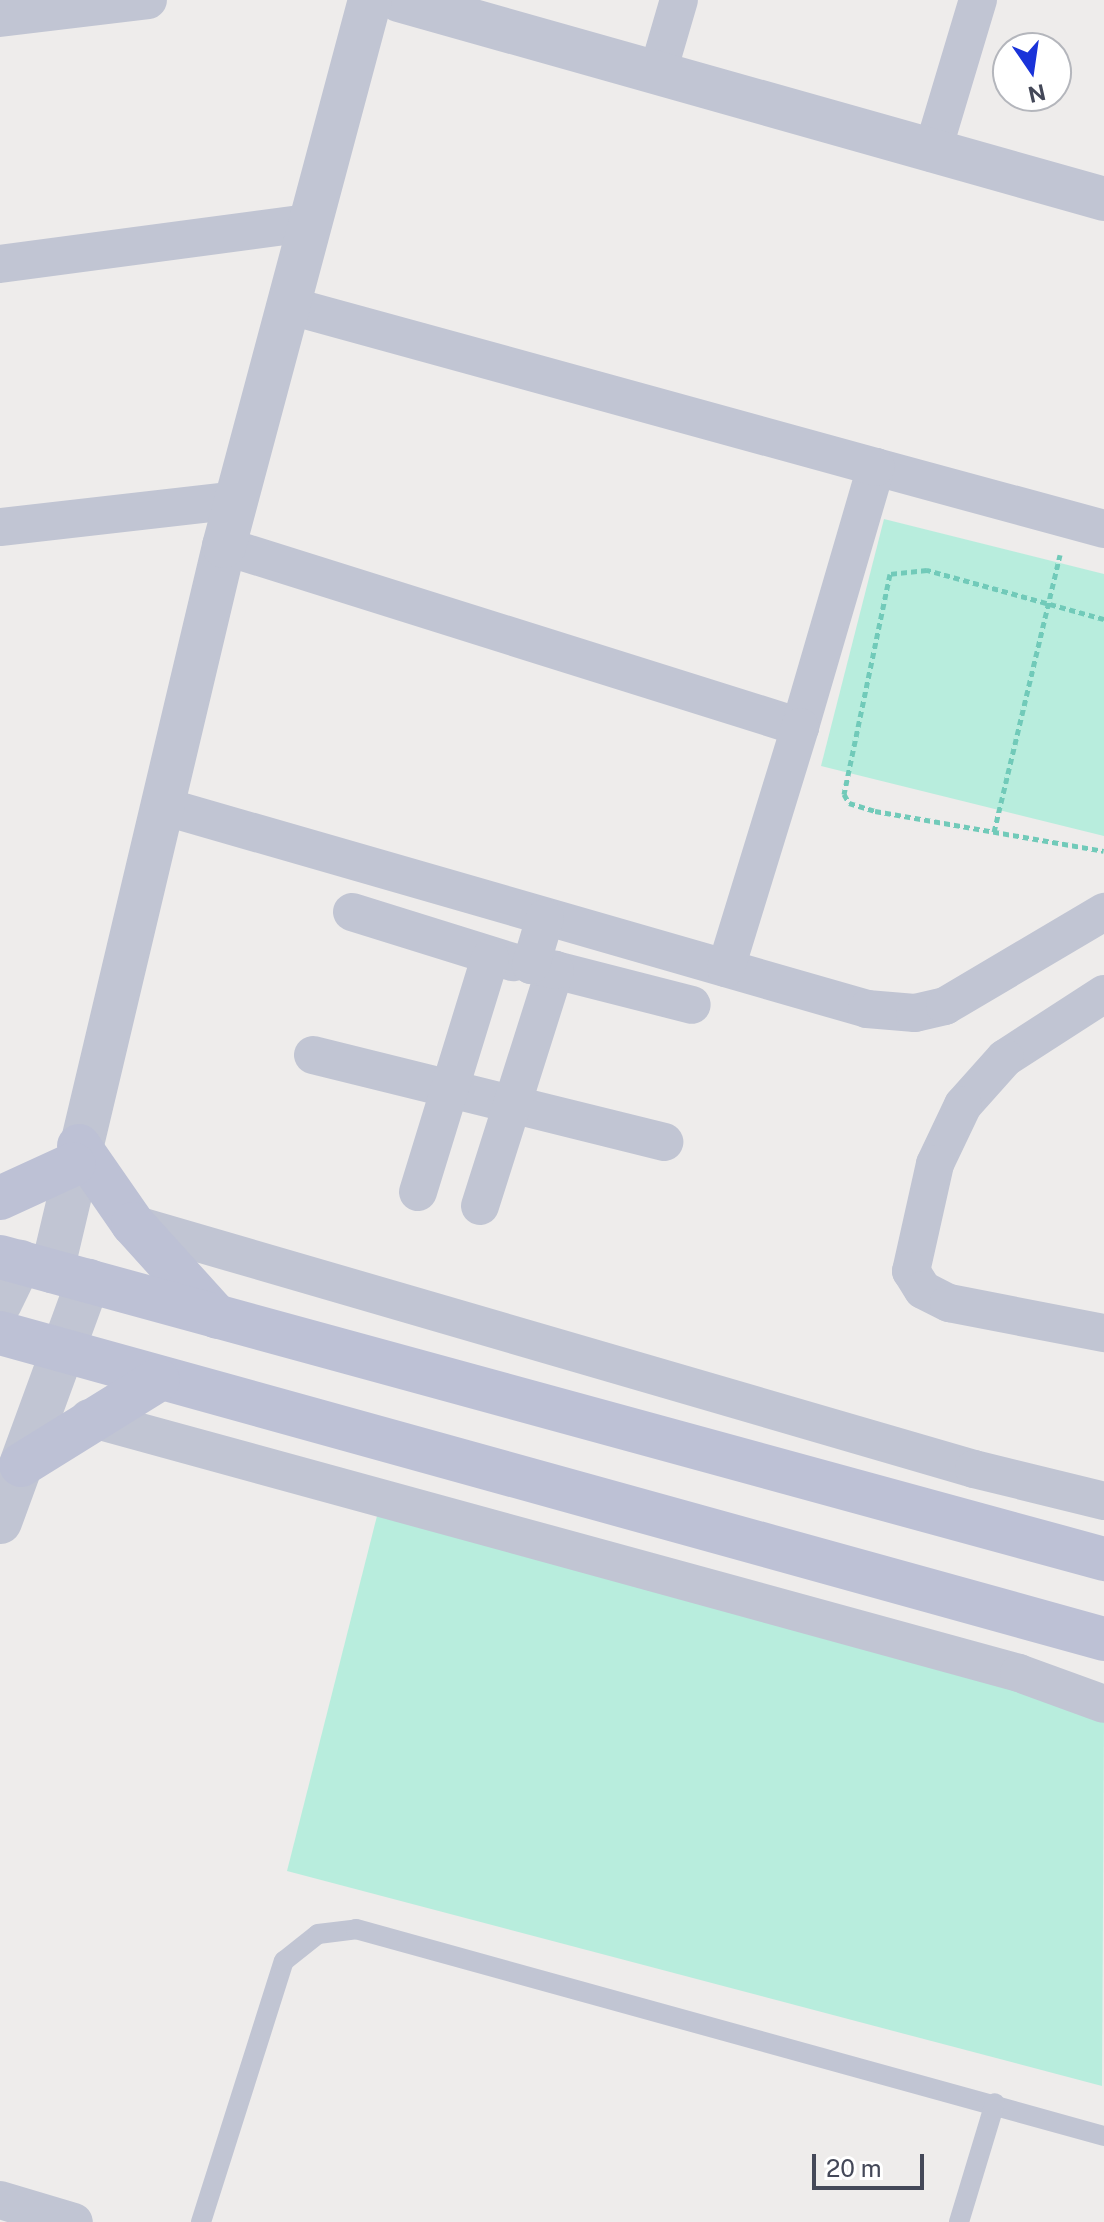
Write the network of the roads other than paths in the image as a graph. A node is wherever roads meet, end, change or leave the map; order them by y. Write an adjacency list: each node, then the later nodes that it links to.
1 (148, 0): 6 (street)
2 (370, 0): 10 (street)
3 (399, 0): 7 (street)
4 (679, 0): 7 (street)
5 (978, 0): 8 (street)
6 (0, 18)
7 (657, 75): 8 (street)
8 (932, 153): 9 (street)
9 (1104, 199)
10 (309, 223): 11 (street); 12 (street)
11 (0, 264)
12 (287, 305): 13 (street); 14 (street)
13 (876, 467): 15 (street); 18 (street)
14 (236, 500): 16 (street); 17 (street)
15 (1086, 524)
16 (0, 527)
17 (224, 546): 18 (street); 19 (street)
18 (800, 727): 25 (street)
19 (166, 807): 22 (street); 32 (street)
20 (352, 912): 23 (street)
21 (1104, 912): 25 (street)
22 (545, 918): 24 (street); 25 (street)
23 (490, 958): 24 (street); 29 (street)
24 (543, 967): 27 (street); 30 (street)
25 (726, 968)
26 (1104, 994): 41 (street)
27 (692, 1005)
28 (313, 1055): 29 (street)
29 (448, 1091): 30 (street); 33 (street)
30 (513, 1108): 31 (street); 35 (street)
31 (664, 1142)
32 (76, 1155): 34 (main road); 36 (main road); 37 (street)
33 (418, 1192)
34 (0, 1198)
35 (480, 1206)
36 (133, 1224): 39 (main road); 46 (street)
37 (40, 1268): 38 (street); 39 (main road); 42 (street)
38 (0, 1303)
39 (217, 1317): 48 (main road)
40 (0, 1333): 42 (main road)
41 (1104, 1333)
42 (60, 1352): 43 (main road); 45 (street)
43 (158, 1380): 44 (main road); 49 (main road)
44 (89, 1418): 45 (main road); 50 (street)
45 (21, 1465): 47 (street)
46 (1104, 1501)
47 (0, 1522)
48 (1104, 1559)
49 (1096, 1640)
50 (1104, 1704)
51 (995, 2103): 52 (lane); 55 (lane); 56 (lane)
52 (1104, 2136)
53 (0, 2200): 54 (street)
54 (74, 2222)
55 (201, 2222)
56 (959, 2222)

